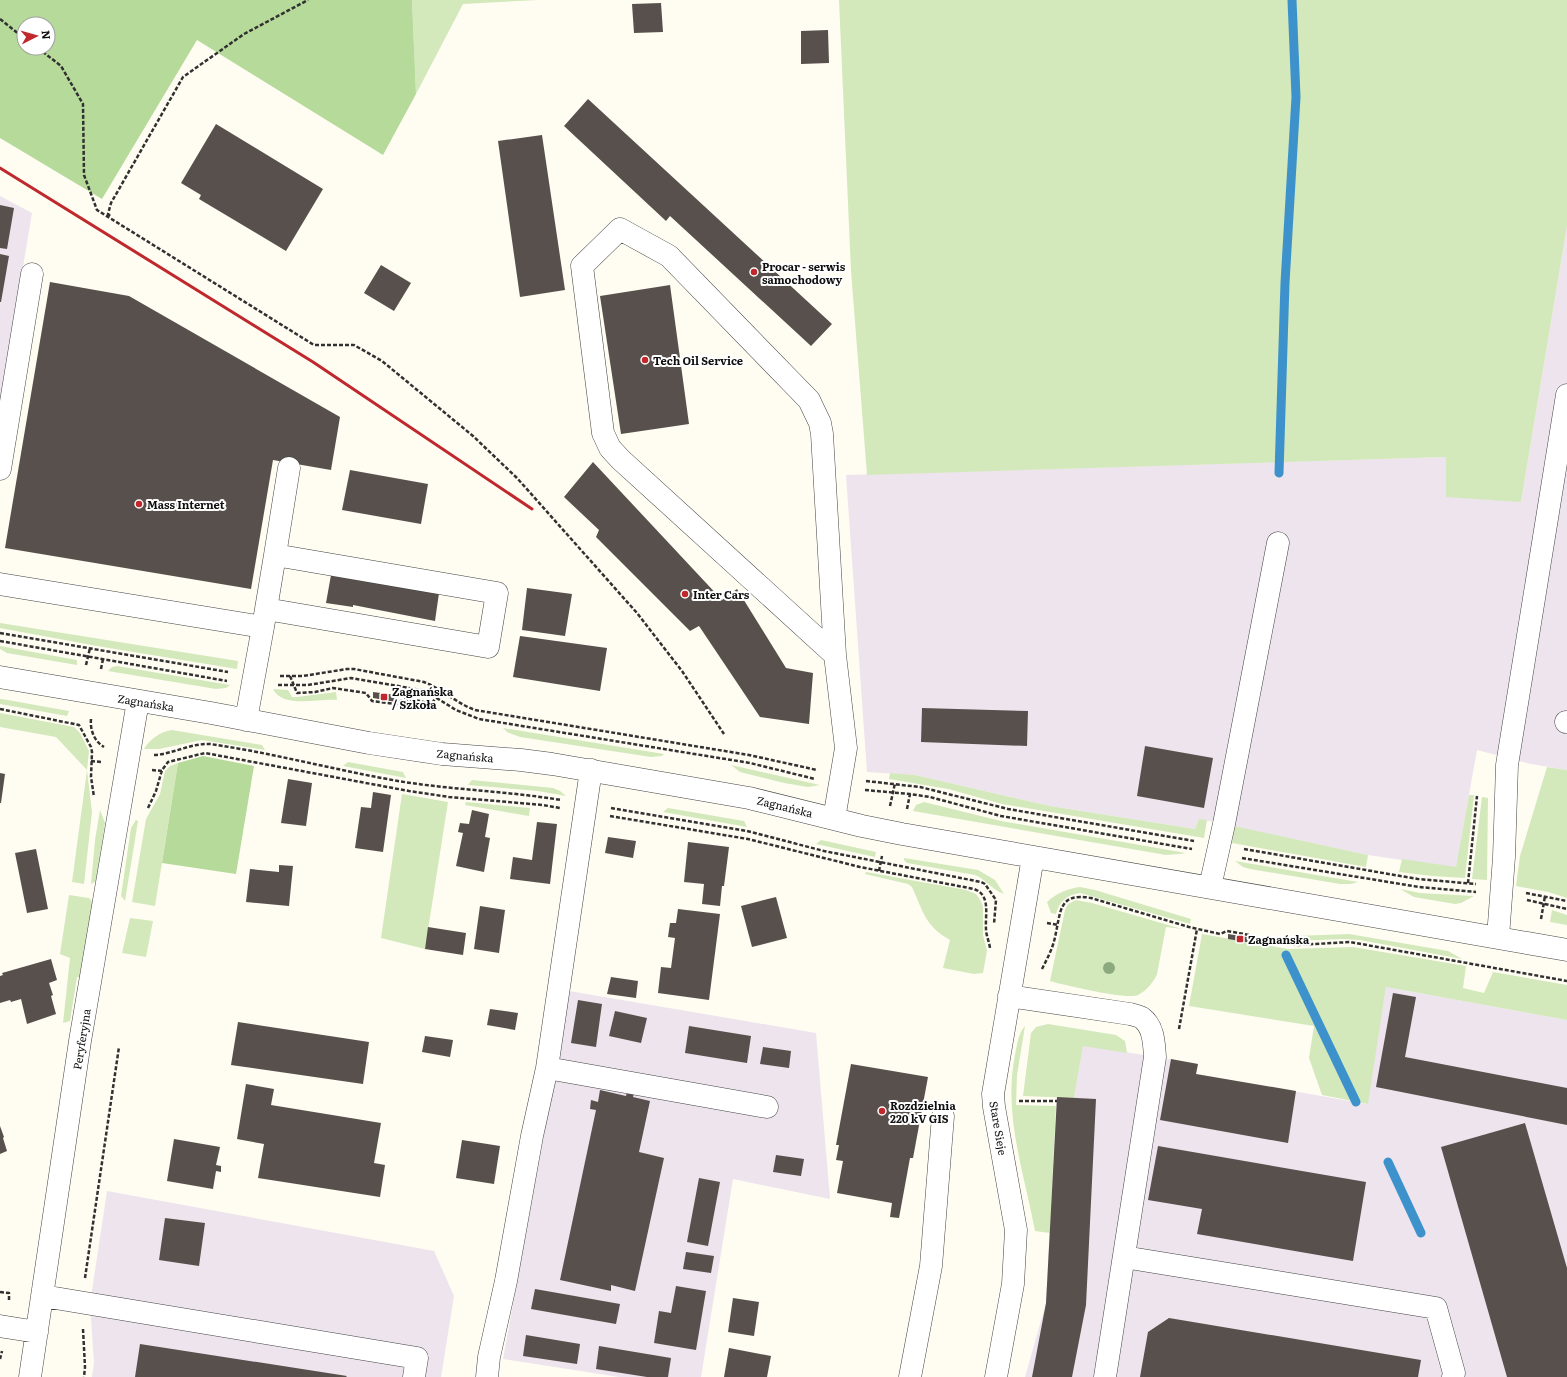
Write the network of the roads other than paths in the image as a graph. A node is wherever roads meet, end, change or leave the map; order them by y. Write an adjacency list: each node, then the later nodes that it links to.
1 (32, 274): 4 (street)
2 (1567, 395): 17 (street)
3 (289, 468): 6 (street)
4 (0, 469)
5 (1278, 543): 16 (street)
6 (275, 555): 8 (street); 8 (street)
7 (0, 584): 8 (street)
8 (264, 618): 12 (street)
9 (835, 655): 9 (street); 14 (street)
10 (0, 677): 11 (street, Zagnańska)
11 (138, 701): 12 (street, Zagnańska); 24 (street, Peryferyjna)
12 (246, 720): 13 (street, Zagnańska)
13 (591, 770): 14 (street, Zagnańska); 20 (street)
14 (834, 819): 15 (street, Zagnańska)
15 (1033, 856): 16 (street, Zagnańska); 19 (street, Stare Sieje)
16 (1210, 887): 17 (street, Zagnańska)
17 (1498, 938): 18 (street, Zagnańska)
18 (1567, 950)
19 (1009, 996): 23 (street); 31 (street, Stare Sieje)
20 (547, 1068): 21 (street); 29 (street)
21 (767, 1107)
22 (943, 1116): 30 (street)
23 (1124, 1257): 32 (street); 33 (street)
24 (43, 1296): 26 (street, Peryferyjna); 28 (street)
25 (0, 1326): 26 (street)
26 (37, 1332): 27 (street, Peryferyjna)
27 (30, 1377)
28 (414, 1377)
29 (487, 1377)
30 (910, 1377)
31 (996, 1377)
32 (1105, 1377)
33 (1453, 1377)

